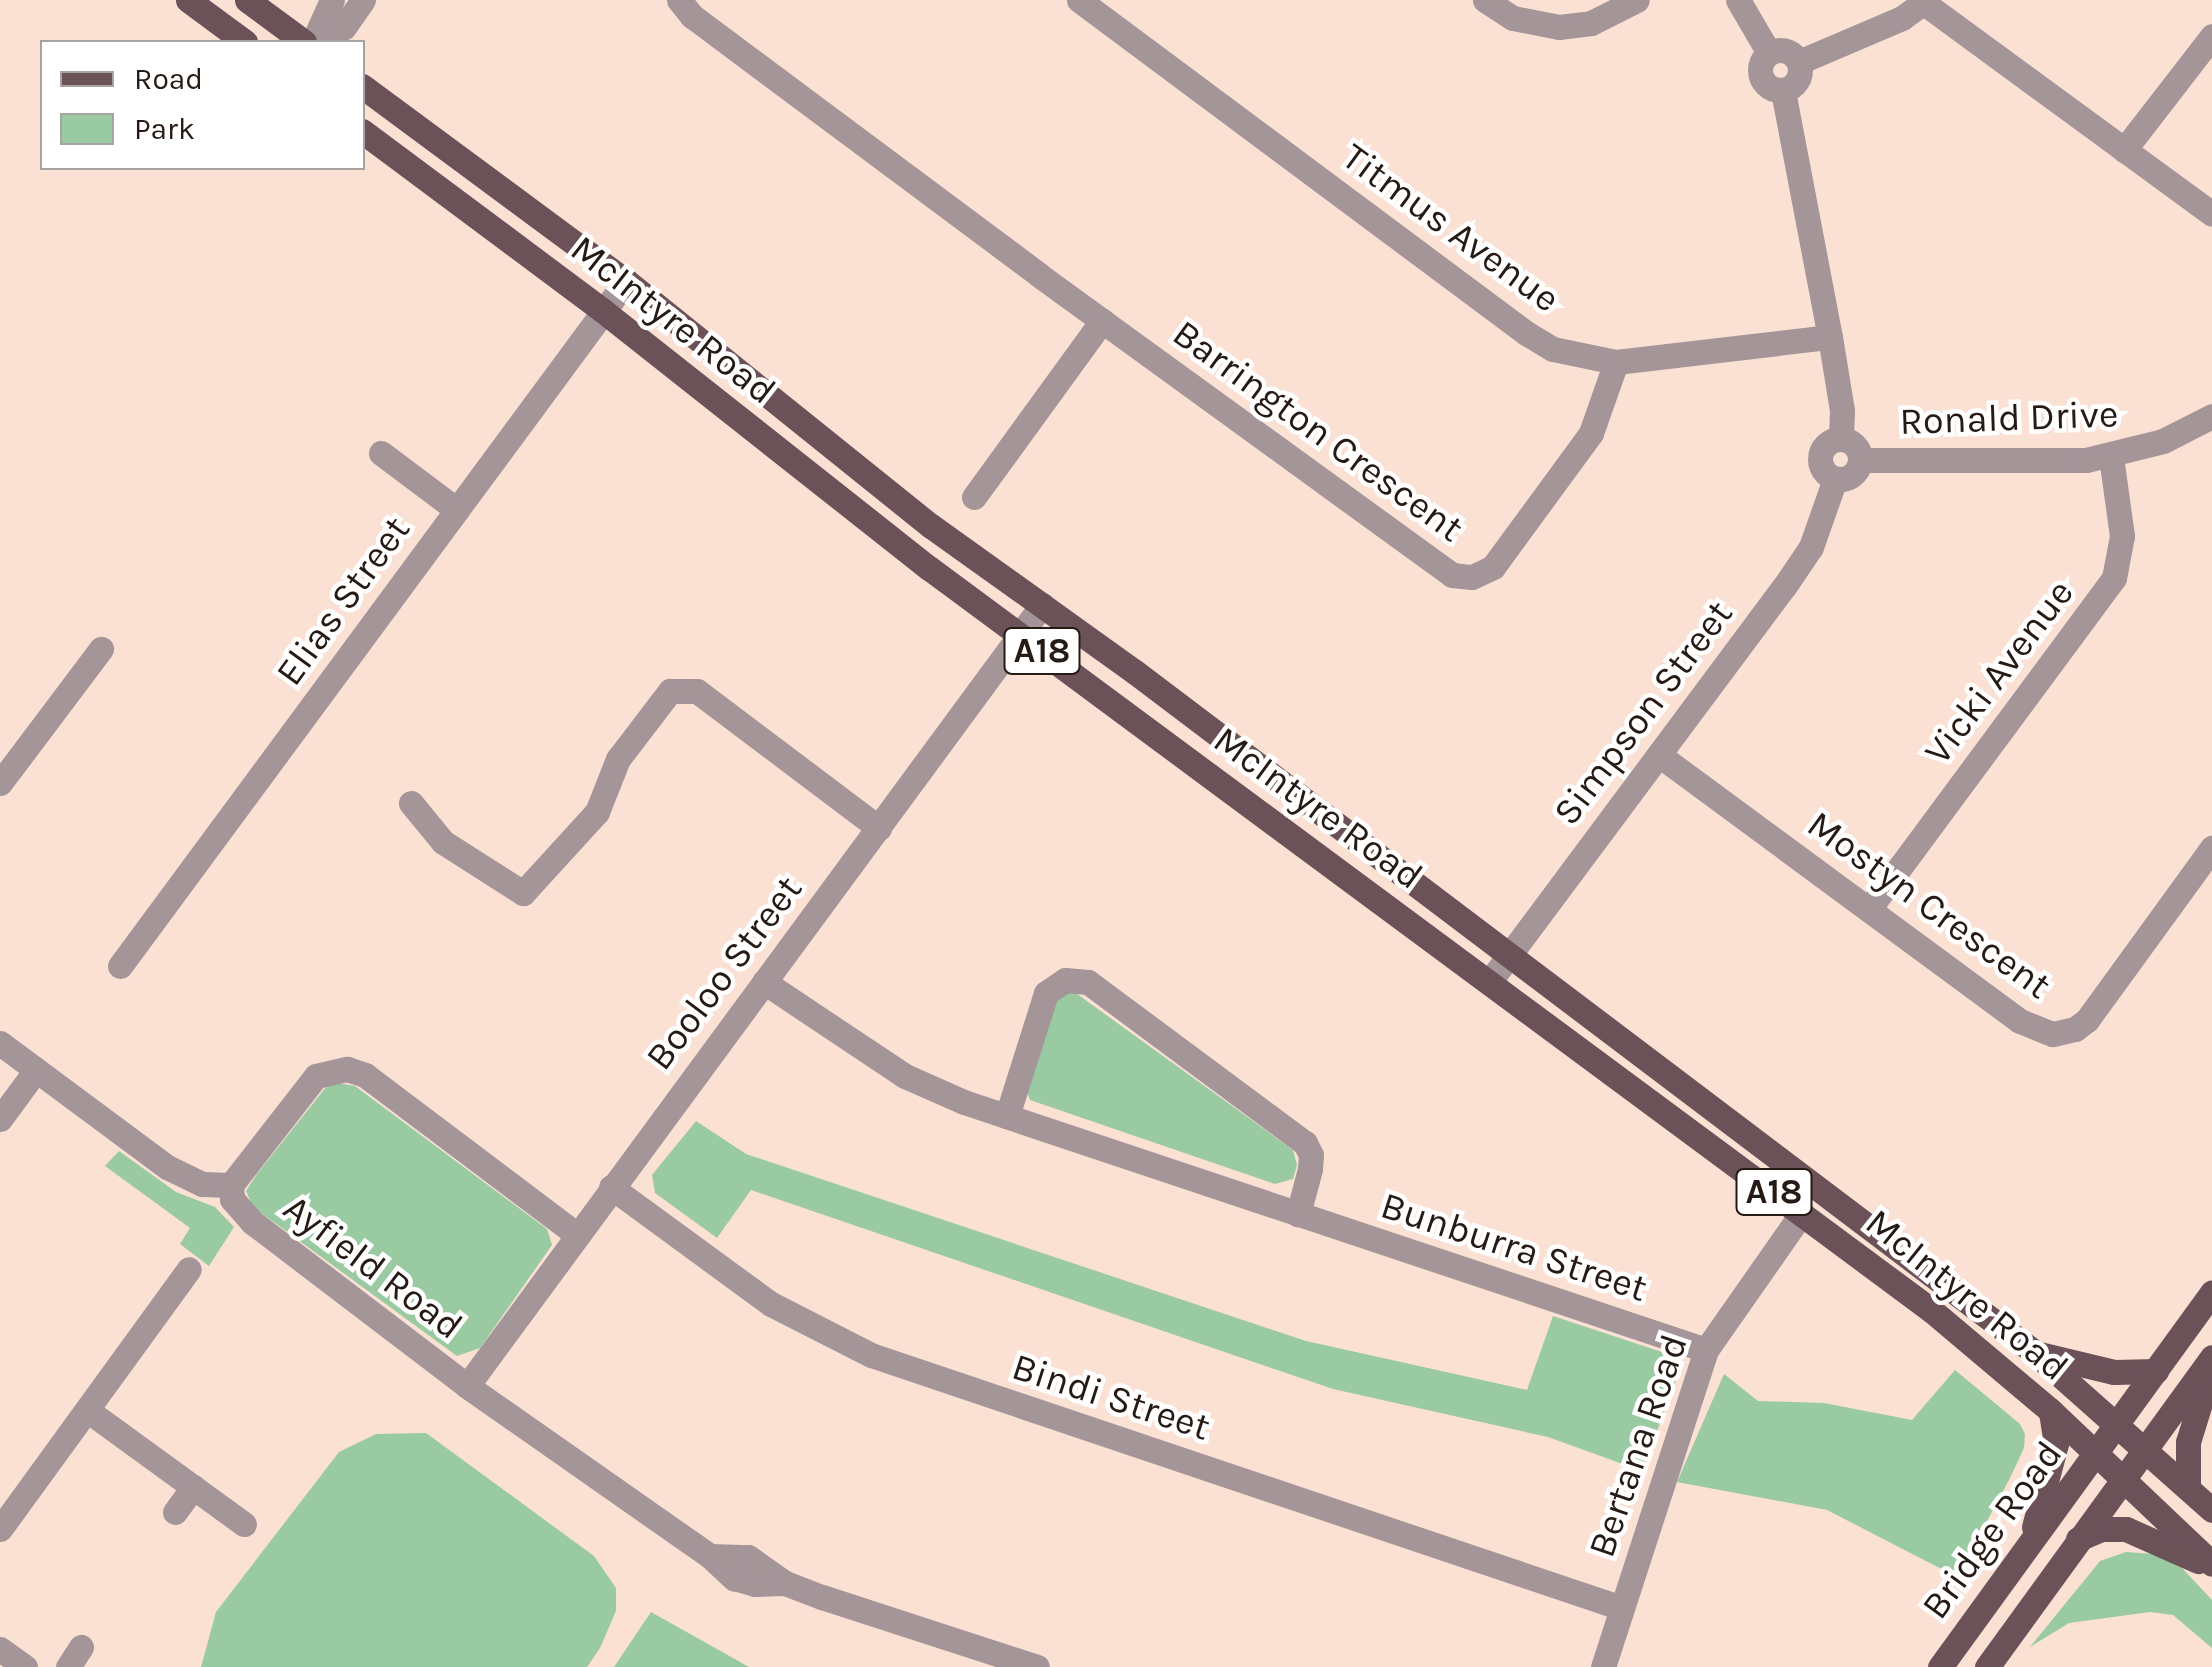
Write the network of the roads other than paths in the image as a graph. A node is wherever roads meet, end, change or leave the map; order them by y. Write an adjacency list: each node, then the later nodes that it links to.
1 (188, 0): 12 (main road)
2 (248, 0): 13 (main road)
3 (332, 0): 14 (street)
4 (364, 0): 15 (street)
5 (680, 0): 25 (street, Barrington Crescent)
6 (1078, 0): 27 (street, Titmus Avenue)
7 (1485, 0): 8 (street)
8 (1636, 0)
9 (1738, 0): 16 (street)
10 (1926, 2): 17 (street); 21 (street)
11 (2212, 36): 21 (street)
12 (243, 40)
13 (301, 40)
14 (317, 40)
15 (320, 40)
16 (1768, 53): 17 (street); 19 (street)
17 (1799, 62): 19 (street)
18 (365, 88): 23 (main road, McIntyre Road / A18)
19 (1783, 90): 26 (street)
20 (365, 133): 24 (main road, McIntyre Road / A18)
21 (2124, 150): 22 (street)
22 (2212, 214)
23 (626, 281): 24 (street, Elias Street); 36 (main road, McIntyre Road / A18)
24 (602, 310): 35 (street, Elias Street); 37 (main road, McIntyre Road / A18)
25 (1102, 320): 27 (street, Barrington Crescent); 34 (street)
26 (1830, 337): 27 (street, Titmus Avenue); 29 (street)
27 (1616, 362)
28 (2212, 416): 31 (street, Ronald Drive)
29 (1842, 438): 32 (street); 33 (street)
30 (382, 453): 35 (street)
31 (2112, 456): 32 (street, Ronald Drive); 45 (street, Vicki Avenue)
32 (1861, 460): 33 (street)
33 (1835, 479): 39 (street, Simpson Street)
34 (974, 498)
35 (456, 510): 47 (street, Elias Street)
36 (1042, 605): 37 (street, Booloo Street); 46 (main road, McIntyre Road / A18)
37 (1020, 635): 42 (street, Booloo Street); 49 (main road, McIntyre Road / A18)
38 (101, 649): 40 (street)
39 (1659, 755): 45 (street, Mostyn Crescent); 46 (street, Simpson Street)
40 (0, 783)
41 (410, 803): 42 (street)
42 (879, 828): 48 (street, Booloo Street)
43 (2212, 848): 44 (street, Mostyn Crescent)
44 (2204, 877): 45 (street, Mostyn Crescent)
45 (1869, 909)
46 (1511, 955): 49 (street, Simpson Street); 62 (main road, McIntyre Road / A18)
47 (120, 966)
48 (764, 982): 52 (street, Bunburra Street); 55 (street, Booloo Street)
49 (1490, 982): 56 (main road, McIntyre Road / A18)
50 (0, 1043): 51 (street)
51 (36, 1070): 53 (street); 54 (street)
52 (1007, 1116): 57 (street, Bunburra Street); 57 (street)
53 (0, 1119)
54 (231, 1185): 58 (street); 66 (street, Ayfield Road)
55 (611, 1187): 58 (street, Booloo Street); 82 (street, Bindi Street)
56 (1802, 1213): 61 (street, Bertana Road); 68 (main road, McIntyre Road / A18)
57 (1298, 1214): 61 (street, Bunburra Street)
58 (576, 1234): 66 (street, Booloo Street)
59 (189, 1269): 67 (street)
60 (2212, 1292): 65 (main road, Bridge Road)
61 (1706, 1350): 82 (street, Bertana Road)
62 (2034, 1352): 65 (main road); 69 (main road, McIntyre Road / A18)
63 (2212, 1357): 70 (main road, Bridge Road)
64 (2212, 1366): 73 (main road)
65 (2156, 1371): 69 (main road, Bridge Road)
66 (467, 1386): 86 (street, Ayfield Road)
67 (86, 1410): 74 (street); 78 (street)
68 (2051, 1410): 71 (main road, McIntyre Road / A18); 80 (main road)
69 (2117, 1423): 70 (main road, McIntyre Road / A18); 71 (main road, Bridge Road)
70 (2145, 1448): 72 (main road, Bridge Road); 73 (main road, McIntyre Road / A18)
71 (2095, 1452): 72 (main road, McIntyre Road / A18); 80 (main road, Bridge Road)
72 (2122, 1478): 79 (main road, Bridge Road); 81 (main road, McIntyre Road / A18)
73 (2188, 1484): 75 (main road, McIntyre Road / A18)
74 (194, 1487): 76 (street); 77 (street)
75 (2212, 1510)
76 (175, 1512)
77 (244, 1524)
78 (0, 1529)
79 (2078, 1539): 81 (main road); 84 (main road, Bridge Road)
80 (2030, 1542): 88 (main road, Bridge Road)
81 (2212, 1566)
82 (1622, 1608): 87 (street, Bertana Road)
83 (0, 1649): 85 (street)
84 (1989, 1666)
85 (26, 1667)
86 (1037, 1667)
87 (1603, 1667)
88 (1940, 1667)

